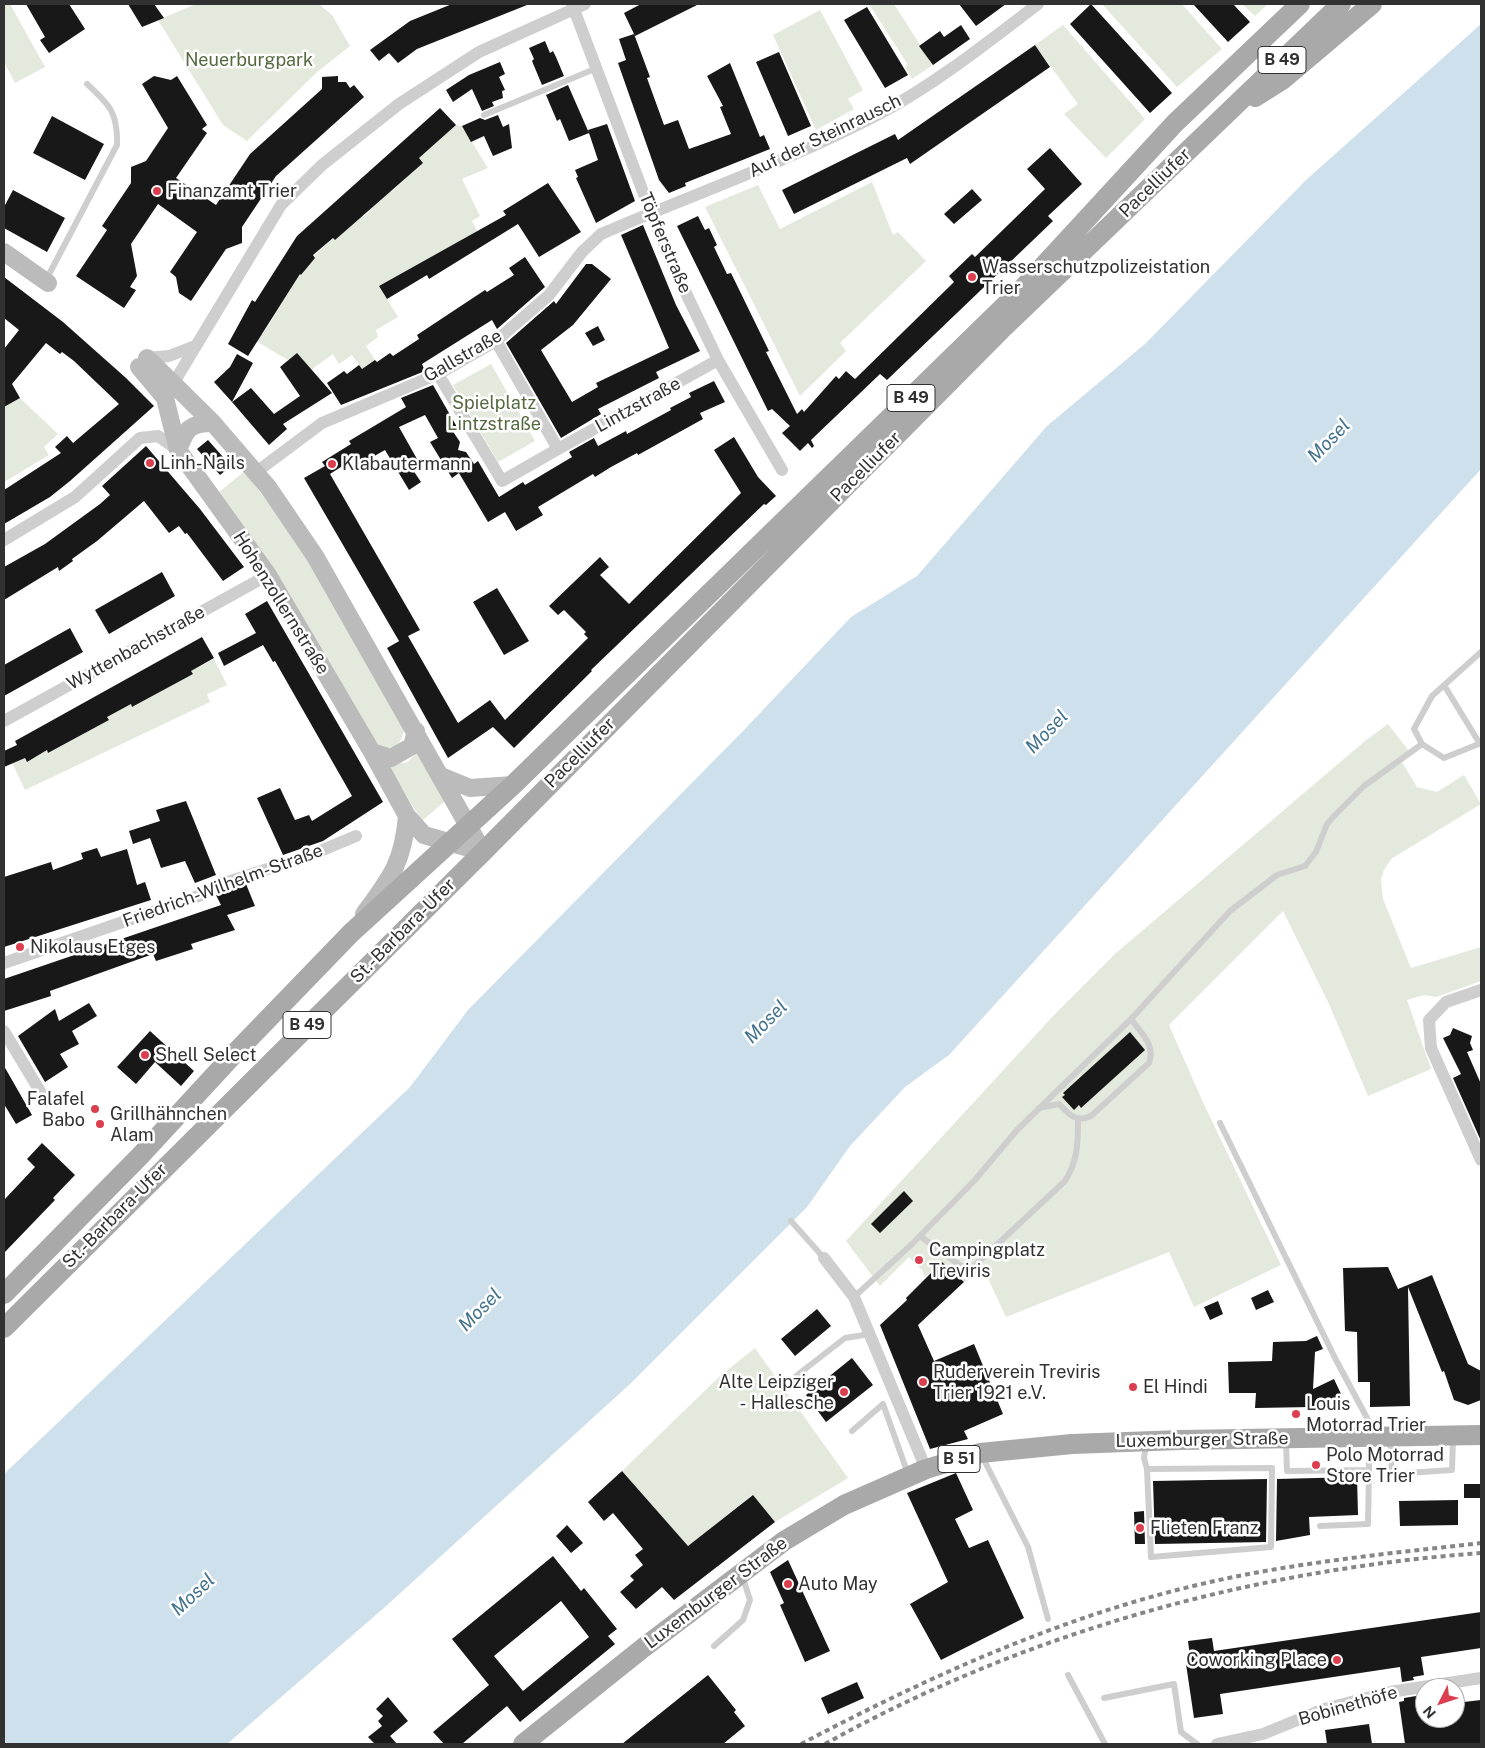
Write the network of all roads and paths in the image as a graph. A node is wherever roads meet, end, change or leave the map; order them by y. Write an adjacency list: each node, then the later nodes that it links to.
1 (1038, 4): 10 (street, Auf der Steinrausch)
2 (1300, 4): 34 (main road, Pacelliufer / B 49)
3 (1341, 4): 9 (main road, Pacelliufer / B 49)
4 (1372, 4): 9 (main road)
5 (577, 5): 6 (street, Töpferstraße); 14 (street)
6 (598, 68): 8 (lane); 10 (street, Töpferstraße)
7 (87, 84): 12 (lane)
8 (484, 115)
9 (1224, 117): 39 (main road, Pacelliufer / B 49)
10 (651, 213): 13 (street, Gallstraße); 15 (street, Töpferstraße)
11 (4, 252): 12 (street)
12 (46, 282)
13 (496, 341): 17 (street, Gallstraße); 20 (street)
14 (194, 346): 16 (street); 18 (street)
15 (718, 360): 20 (street, Lintzstraße); 22 (street, Töpferstraße)
16 (143, 363): 18 (street)
17 (438, 374): 20 (street, Lintzstraße); 23 (street, Gallstraße)
18 (169, 391): 19 (street); 21 (street, Hohenzollernstraße)
19 (213, 423): 21 (street); 23 (street)
20 (558, 449)
21 (178, 450): 24 (street); 25 (street, Hohenzollernstraße)
22 (782, 470)
23 (255, 473): 29 (street)
24 (4, 540)
25 (268, 575): 28 (street, Wyttenbachstraße); 32 (street, Hohenzollernstraße)
26 (1480, 655): 27 (lane)
27 (1444, 685): 30 (lane); 31 (lane)
28 (4, 721)
29 (416, 731): 32 (street); 33 (street)
30 (1480, 743): 31 (lane)
31 (1422, 744): 43 (lane)
32 (372, 752): 35 (street, Hohenzollernstraße)
33 (441, 776): 34 (street); 36 (street)
34 (514, 785): 36 (main road, Pacelliufer / B 49)
35 (407, 816): 38 (street, Hohenzollernstraße); 40 (street)
36 (469, 825): 38 (main road, Pacelliufer / B 49); 39 (street)
37 (356, 836): 41 (street, Friedrich-Wilhelm-Straße)
38 (450, 844): 39 (street, Hohenzollernstraße); 40 (main road, St.-Barbara-Ufer / B 49)
39 (483, 852): 50 (main road, St.-Barbara-Ufer / B 49)
40 (351, 933): 50 (main road, St.-Barbara-Ufer / B 49)
41 (4, 963)
42 (1481, 990): 49 (street)
43 (1130, 1019): 46 (lane); 47 (lane)
44 (4, 1031): 45 (street)
45 (44, 1098)
46 (1038, 1108): 47 (lane); 52 (lane)
47 (1078, 1120): 52 (lane)
48 (1220, 1123): 63 (lane)
49 (1481, 1160)
50 (124, 1190): 55 (main road, St.-Barbara-Ufer / B 49)
51 (791, 1221): 53 (lane)
52 (920, 1236): 54 (lane)
53 (824, 1258): 54 (street)
54 (854, 1297): 57 (street)
55 (11, 1300): 56 (main road, St.-Barbara-Ufer / B 49)
56 (4, 1328)
57 (870, 1334): 58 (lane); 68 (street)
58 (796, 1376)
59 (852, 1431): 68 (lane)
60 (1481, 1436): 61 (main road, Luxemburger Straße / B 51)
61 (1453, 1437): 63 (main road, Luxemburger Straße / B 51); 63 (lane)
62 (1286, 1438): 63 (main road, Luxemburger Straße / B 51); 64 (main road, Luxemburger Straße / B 51); 67 (lane)
63 (1379, 1438): 67 (lane)
64 (1146, 1441): 65 (main road, Luxemburger Straße / B 51); 66 (lane)
65 (980, 1453): 68 (main road, Luxemburger Straße / B 51); 71 (lane)
66 (1147, 1469): 66 (lane)
67 (1369, 1470): 69 (lane)
68 (918, 1472): 70 (main road, Luxemburger Straße / B 51)
69 (1320, 1526)
70 (741, 1572): 72 (lane); 76 (main road, Luxemburger Straße / B 51)
71 (1048, 1619)
72 (714, 1646)
73 (1068, 1675): 77 (lane)
74 (1481, 1678): 79 (street, Bobinethöfe)
75 (1104, 1698): 78 (lane)
76 (523, 1744)
77 (1105, 1744)
78 (1197, 1744)
79 (1216, 1744)

